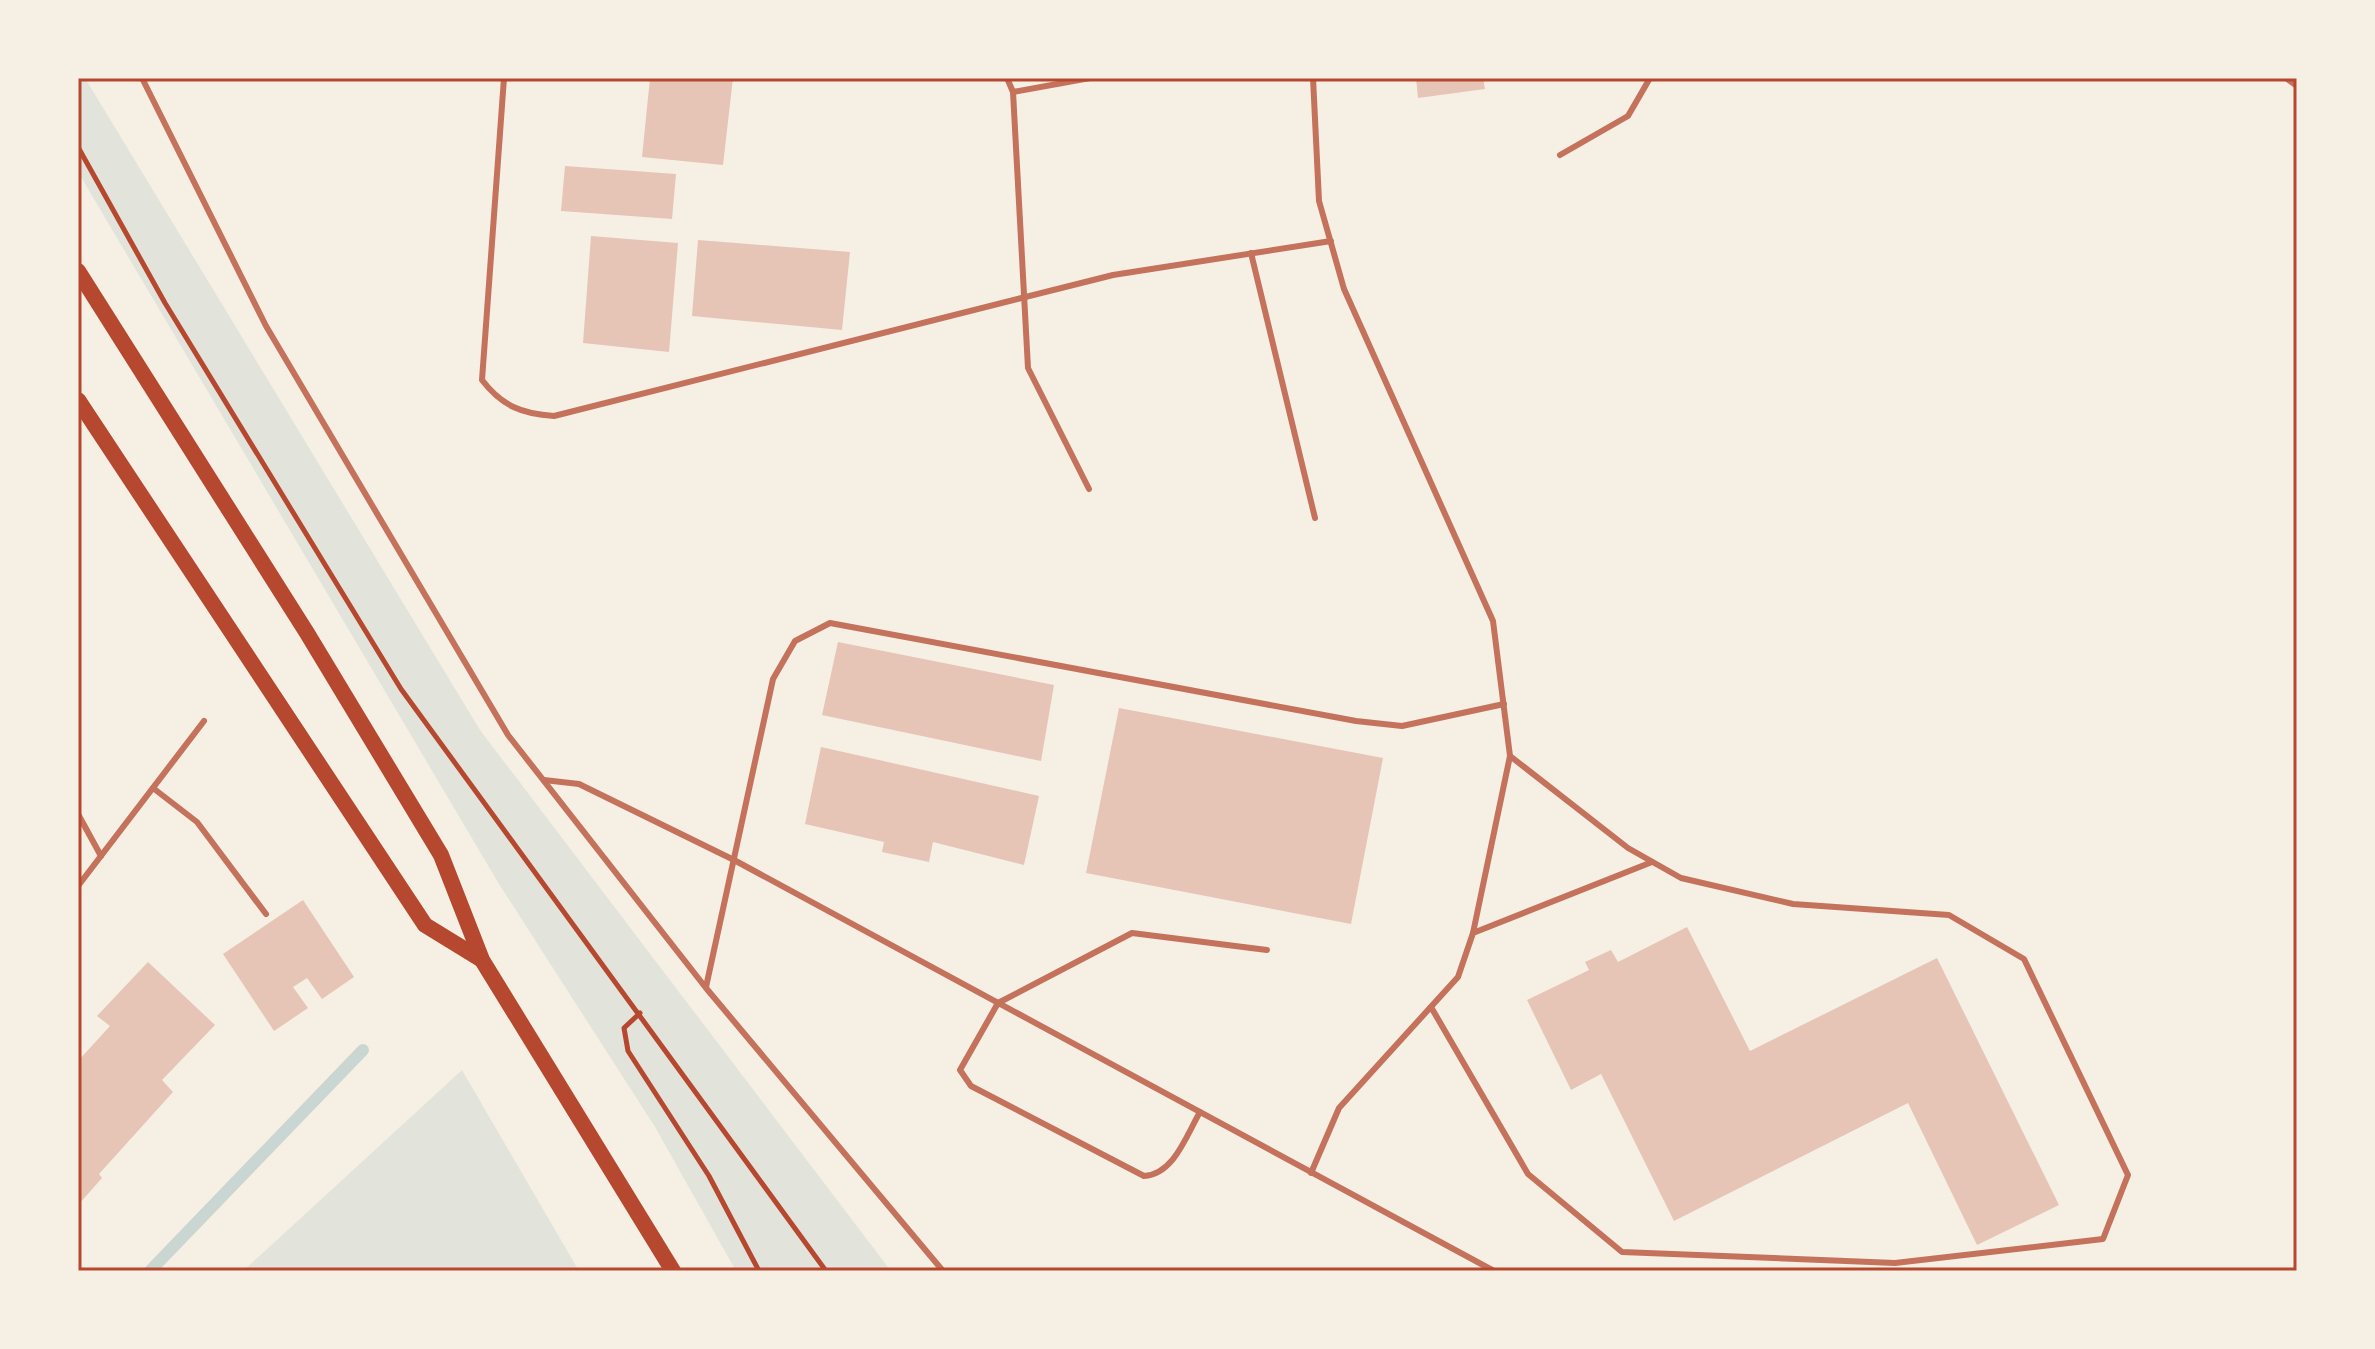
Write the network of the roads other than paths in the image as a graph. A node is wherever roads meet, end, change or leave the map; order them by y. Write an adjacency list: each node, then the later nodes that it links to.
1 (142, 78): 21 (lane)
2 (504, 78): 14 (lane)
3 (1007, 78): 9 (lane)
4 (1090, 78): 9 (lane)
5 (1313, 78): 11 (lane)
6 (1650, 78): 10 (lane)
7 (2286, 78): 8 (lane)
8 (2297, 86)
9 (1013, 92): 14 (lane)
10 (1560, 155)
11 (1331, 241): 12 (lane); 18 (lane)
12 (1251, 253): 14 (lane); 17 (lane)
13 (78, 271): 31 (main road)
14 (1022, 297): 16 (lane)
15 (78, 400): 31 (main road)
16 (1089, 489)
17 (1315, 518)
18 (1504, 704): 20 (lane); 25 (lane)
19 (204, 721): 22 (lane)
20 (1510, 756): 26 (lane); 29 (lane)
21 (544, 780): 25 (lane); 32 (lane)
22 (153, 788): 24 (lane); 28 (lane)
23 (78, 814): 24 (lane)
24 (101, 856): 27 (lane)
25 (734, 860): 32 (lane); 33 (lane)
26 (1652, 862): 29 (lane); 34 (lane)
27 (78, 886)
28 (266, 914)
29 (1473, 933): 34 (lane)
30 (1267, 950): 33 (lane)
31 (482, 960): 37 (main road)
32 (706, 988): 38 (lane)
33 (998, 1003): 35 (lane); 35 (lane)
34 (1431, 1007): 36 (lane)
35 (1200, 1112): 36 (lane)
36 (1311, 1173): 39 (lane)
37 (673, 1271)
38 (943, 1271)
39 (1494, 1271)

